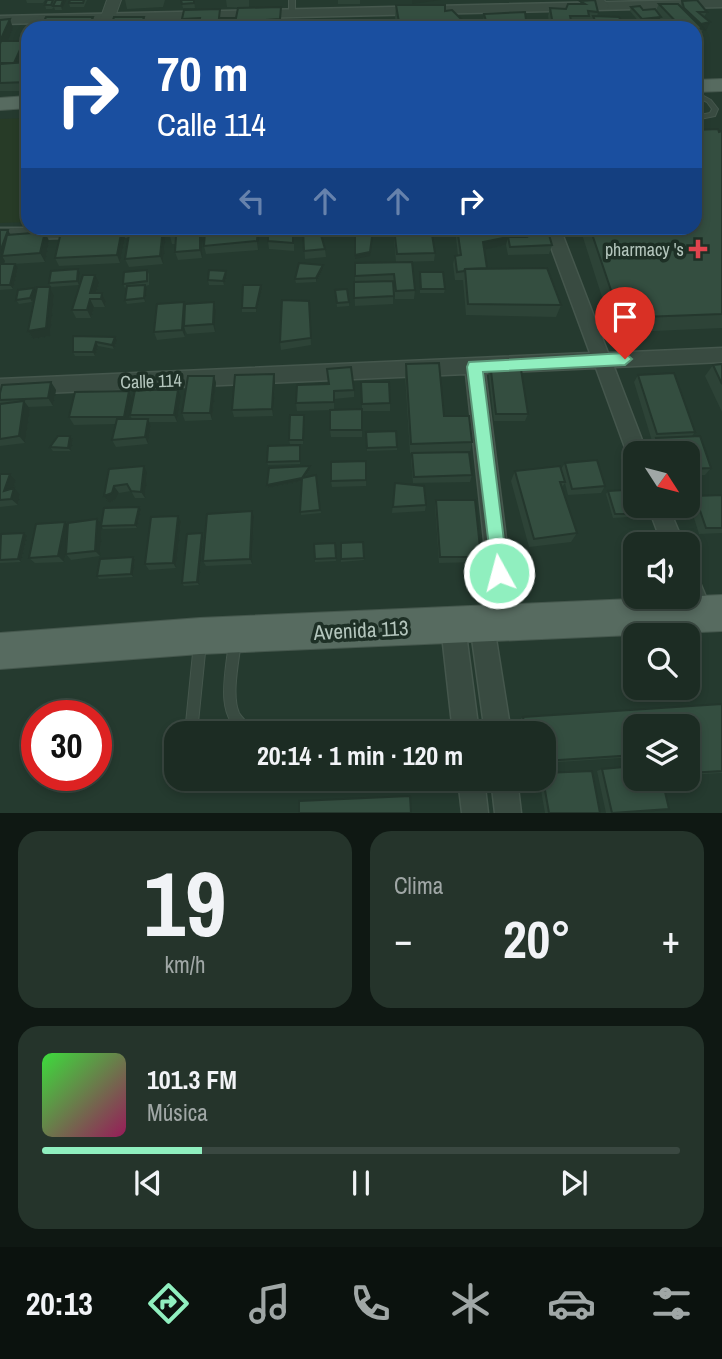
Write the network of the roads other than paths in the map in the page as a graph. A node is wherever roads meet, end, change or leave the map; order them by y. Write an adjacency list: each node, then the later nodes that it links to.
1 (114, 0): 8 (street)
2 (292, 0): 5 (lane)
3 (599, 3): 4 (street); 5 (street)
4 (722, 3)
5 (292, 16): 9 (street)
6 (0, 20): 7 (street)
7 (35, 21)
8 (107, 21)
9 (159, 21)
10 (722, 85): 11 (main road)
11 (702, 86)
12 (702, 97): 15 (lane)
13 (21, 102): 14 (main road)
14 (0, 104)
15 (702, 117)
16 (21, 233): 17 (street)
17 (0, 234)
18 (555, 235): 20 (street)
19 (722, 355): 20 (street, Calle 114)
20 (600, 360): 21 (street, Calle 114); 23 (street)
21 (475, 367): 22 (street, Calle 114); 26 (street)
22 (0, 387)
23 (632, 441)
24 (700, 598): 25 (street)
25 (711, 614): 26 (main road, Avenida 113)
26 (480, 625): 28 (main road, Avenida 113); 32 (street); 33 (street)
27 (200, 636): 28 (main road, Avenida 113); 29 (main road, Avenida 113); 30 (lane)
28 (236, 636): 31 (lane)
29 (0, 651)
30 (192, 721)
31 (236, 721)
32 (468, 721)
33 (496, 721)
34 (472, 791): 36 (street)
35 (505, 791): 37 (street)
36 (475, 813)
37 (508, 813)

